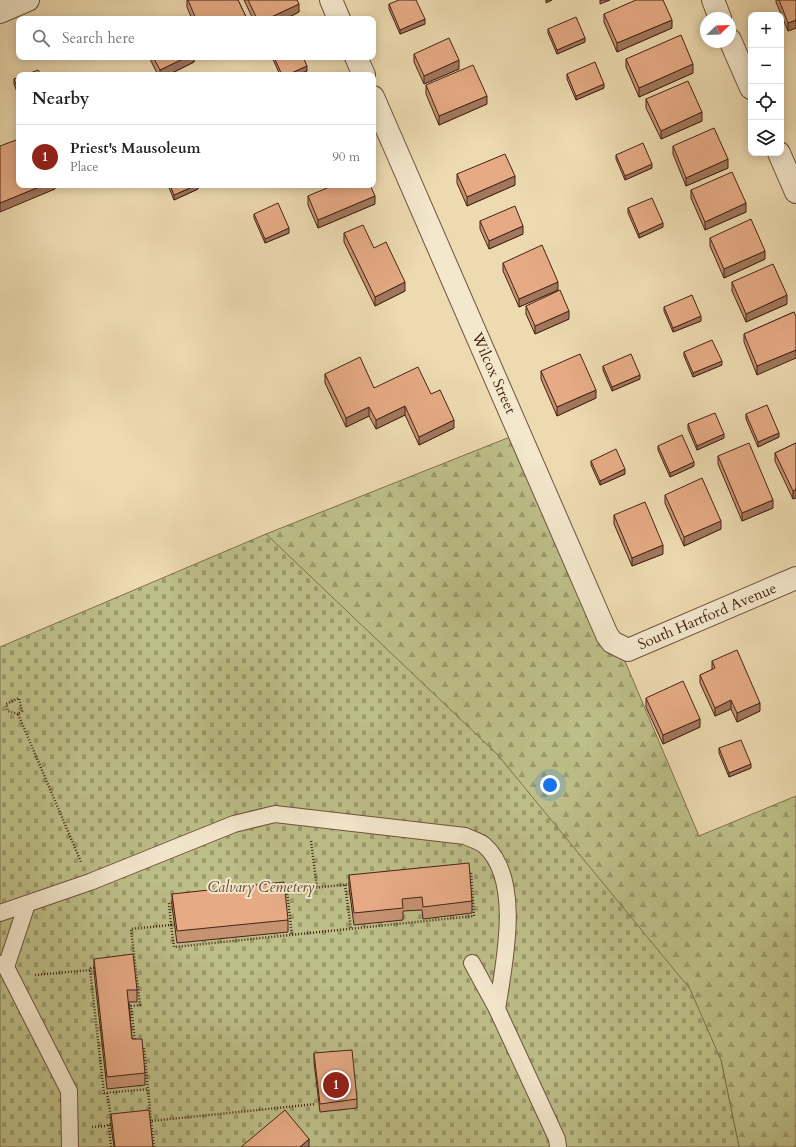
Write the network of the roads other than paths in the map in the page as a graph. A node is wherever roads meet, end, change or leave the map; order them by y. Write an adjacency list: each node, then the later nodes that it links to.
1 (28, 0): 4 (street)
2 (331, 0): 6 (street)
3 (713, 0): 5 (street)
4 (0, 12)
5 (718, 12)
6 (338, 16)
7 (734, 48): 10 (street)
8 (357, 60): 9 (street)
9 (363, 72)
10 (749, 84)
11 (376, 104): 15 (street, Wilcox Street)
12 (780, 156): 13 (street)
13 (796, 192)
14 (796, 578): 15 (street, South Hartford Avenue)
15 (618, 647)
16 (27, 904): 17 (lane); 19 (lane); 20 (lane)
17 (0, 913)
18 (472, 963): 20 (lane)
19 (5, 969): 21 (lane)
20 (498, 1009): 22 (lane)
21 (70, 1147)
22 (558, 1147)

